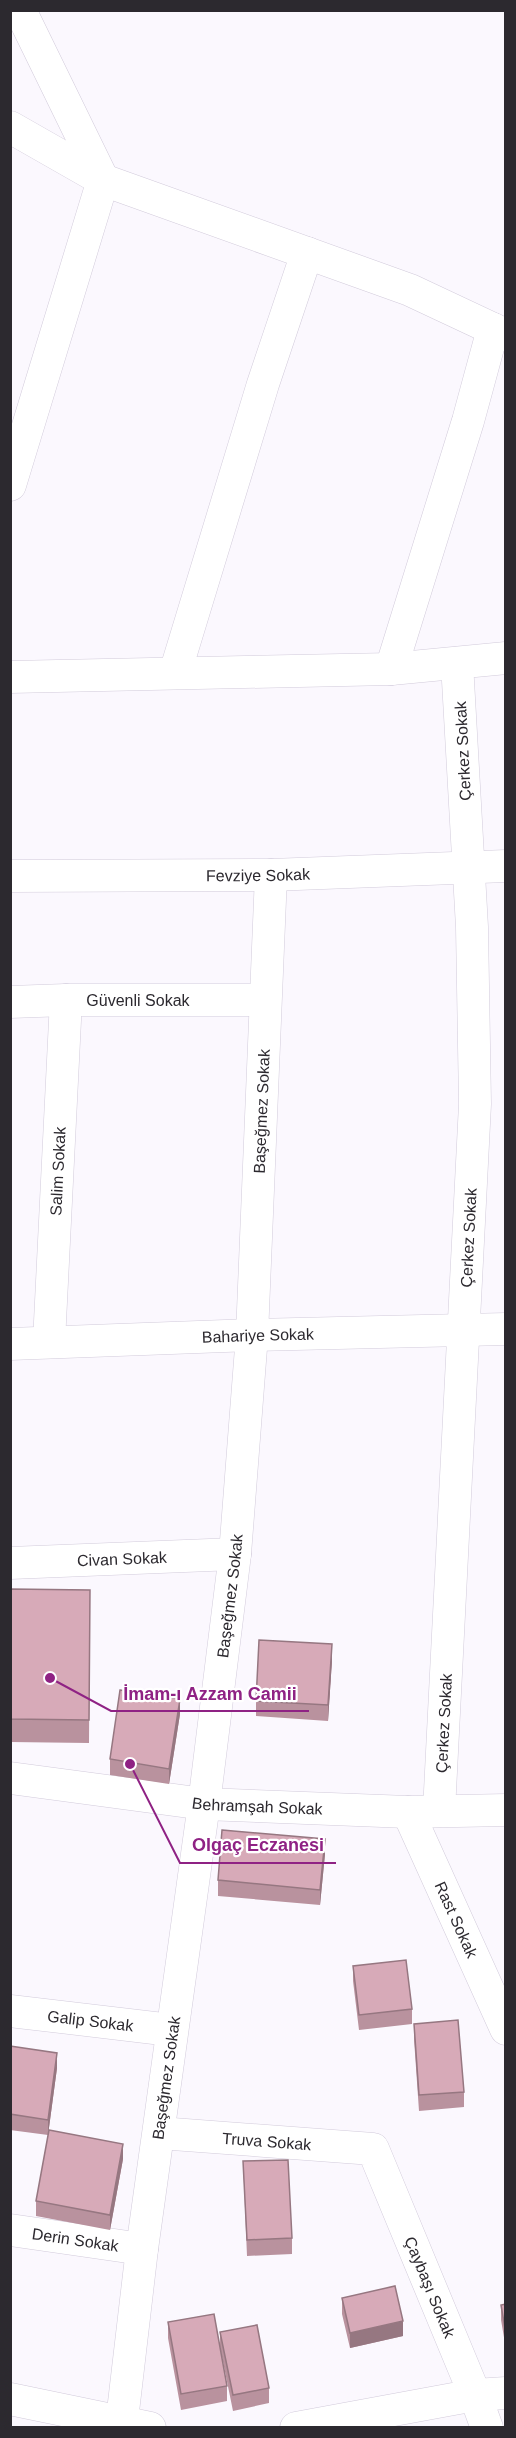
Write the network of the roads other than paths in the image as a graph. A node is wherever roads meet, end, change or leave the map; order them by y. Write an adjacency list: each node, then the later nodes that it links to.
1 (20, 10): 3 (street)
2 (10, 127): 3 (street)
3 (103, 180): 4 (street); 6 (street)
4 (306, 253): 5 (street); 10 (street)
5 (499, 332): 9 (street)
6 (10, 485)
7 (506, 658): 8 (street)
8 (457, 663): 9 (street); 13 (street, Çerkez Sokak)
9 (391, 669): 10 (street)
10 (175, 673): 11 (street)
11 (10, 677)
12 (506, 867): 13 (street, Fevziye Sokak)
13 (470, 868): 14 (street, Fevziye Sokak); 19 (street, Çerkez Sokak)
14 (271, 875): 15 (street, Fevziye Sokak); 17 (street, Başeğmez Sokak)
15 (10, 876)
16 (66, 1000): 17 (street, Güvenli Sokak); 18 (street, Güvenli Sokak); 22 (street, Salim Sokak)
17 (265, 1000): 21 (street, Başeğmez Sokak)
18 (10, 1002)
19 (462, 1329): 20 (street, Bahariye Sokak); 21 (street, Bahariye Sokak); 29 (street, Çerkez Sokak)
20 (506, 1329)
21 (252, 1335): 22 (street, Bahariye Sokak); 24 (street, Başeğmez Sokak)
22 (49, 1342): 23 (street, Bahariye Sokak)
23 (10, 1344)
24 (235, 1554): 25 (street, Civan Sokak); 27 (street, Başeğmez Sokak)
25 (10, 1563)
26 (10, 1778): 27 (street, Behramşah Sokak)
27 (204, 1804): 29 (street, Behramşah Sokak); 32 (street, Başeğmez Sokak)
28 (506, 1810): 29 (street, Behramşah Sokak)
29 (424, 1812): 31 (street, Rast Sokak)
30 (10, 2011): 32 (street, Galip Sokak)
31 (506, 2029)
32 (171, 2030): 33 (street, Başeğmez Sokak)
33 (159, 2133): 34 (street, Truva Sokak); 36 (street, Başeğmez Sokak)
34 (373, 2149): 37 (street, Çaybaşı Sokak)
35 (10, 2230): 36 (street, Derin Sokak)
36 (142, 2249): 39 (street, Başeğmez Sokak)
37 (490, 2394): 40 (street); 41 (street, Çaybaşı Sokak)
38 (10, 2399): 39 (street)
39 (136, 2424)
40 (296, 2427)
41 (487, 2427)

